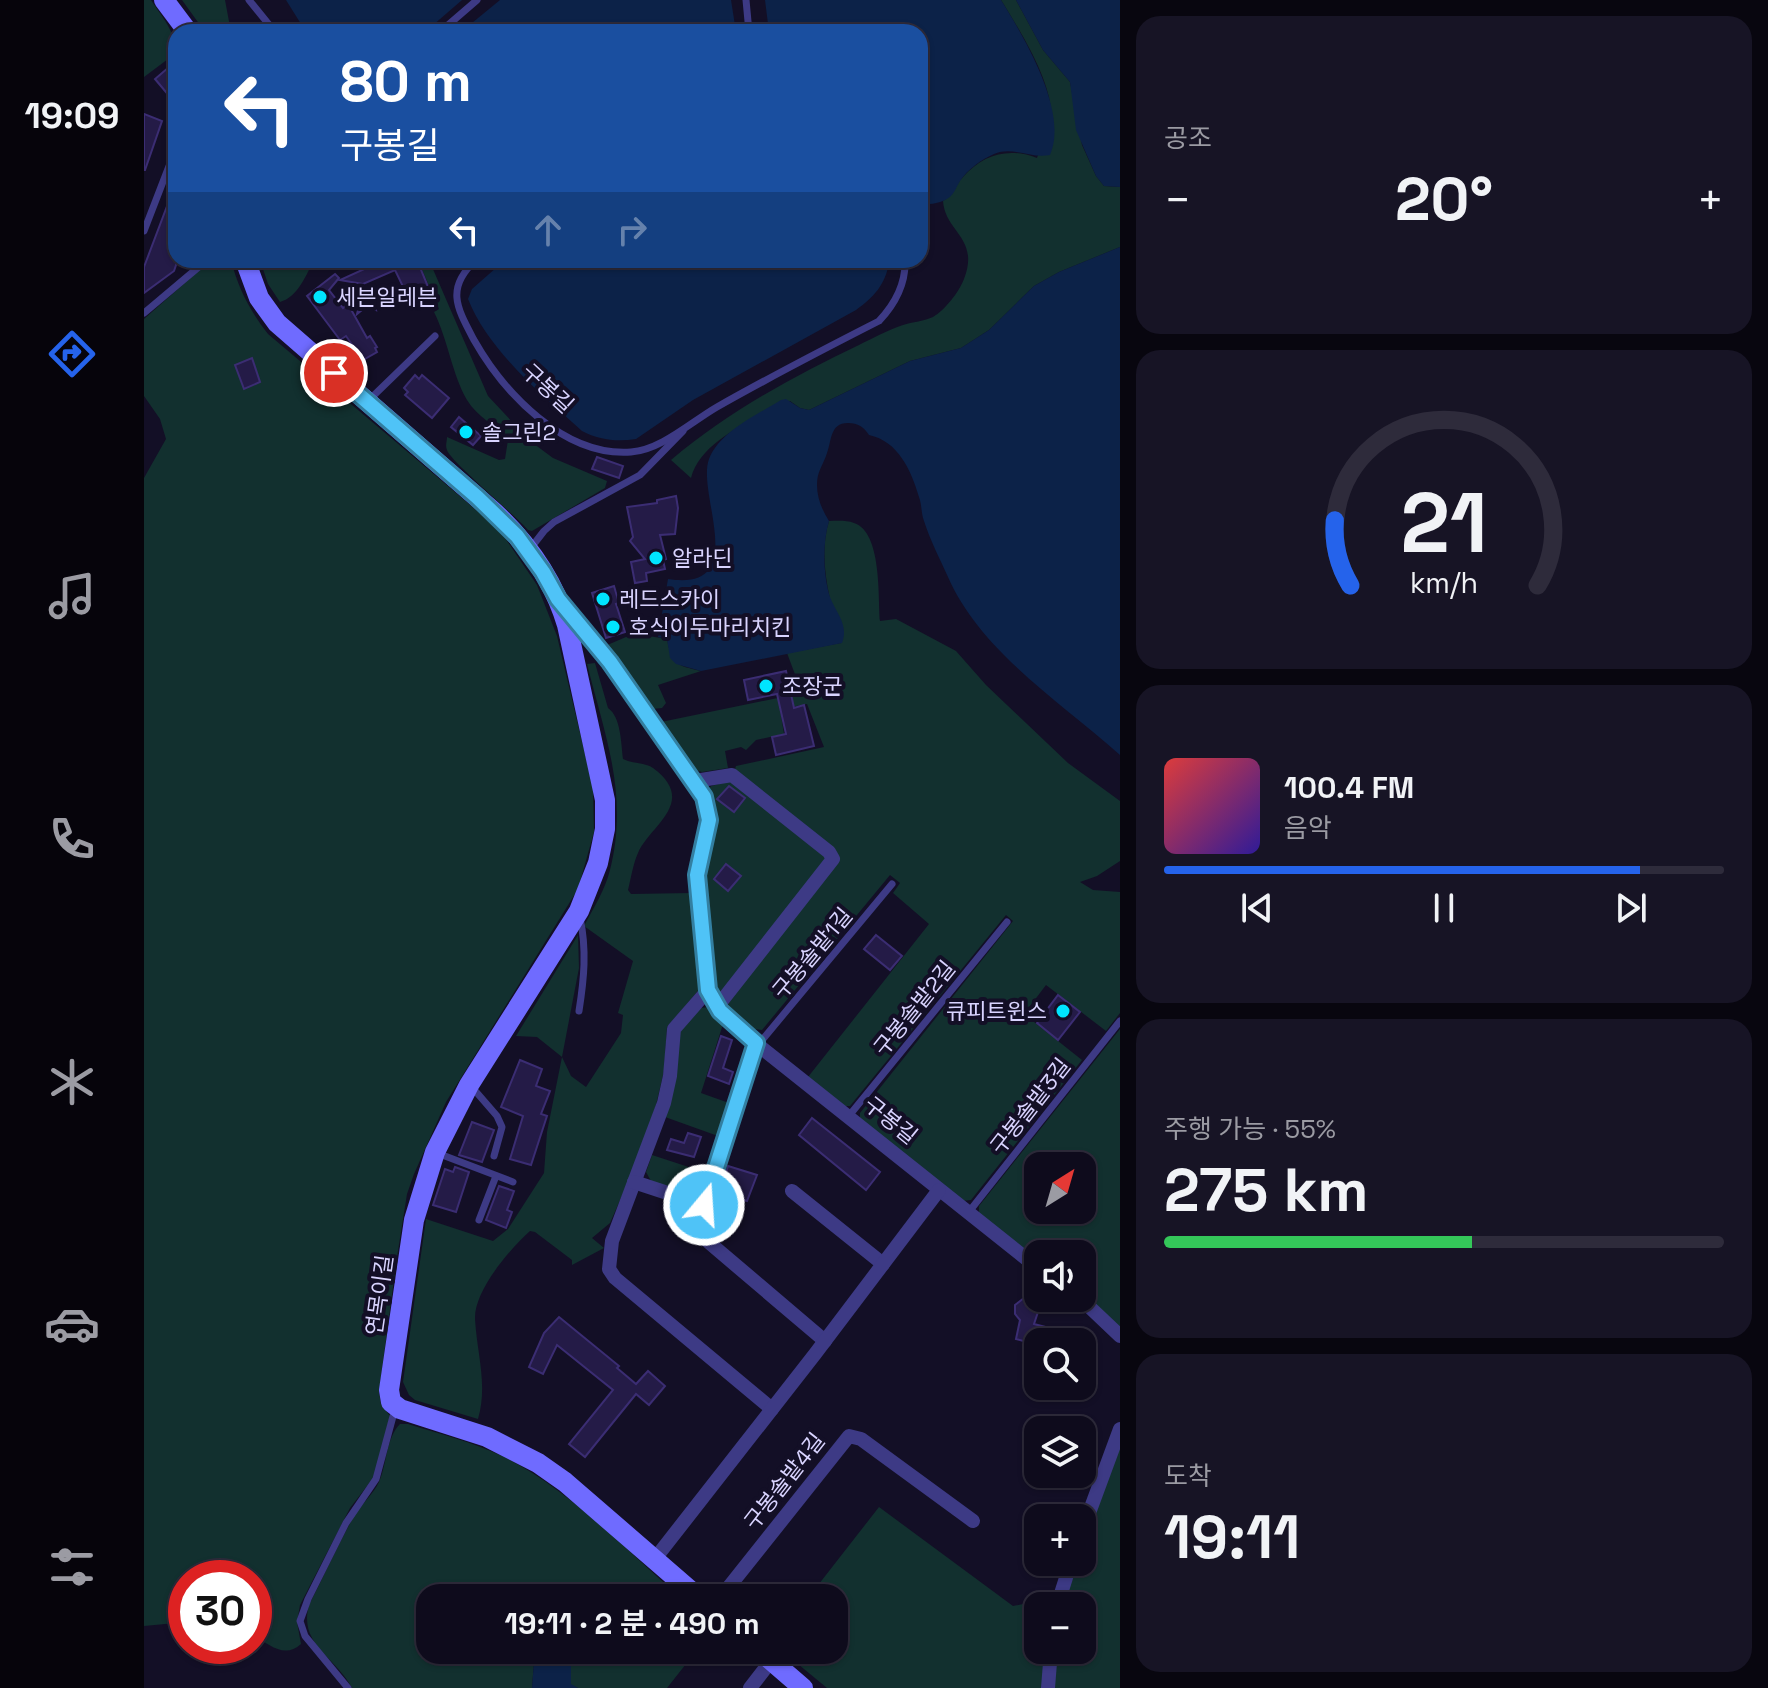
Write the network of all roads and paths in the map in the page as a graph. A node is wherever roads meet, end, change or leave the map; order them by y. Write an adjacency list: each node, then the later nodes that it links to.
1 (164, 0): 5 (street)
2 (249, 0): 6 (lane)
3 (477, 0): 7 (lane)
4 (746, 0): 8 (lane)
5 (182, 24)
6 (268, 24)
7 (449, 24)
8 (748, 24)
9 (168, 169): 10 (lane)
10 (144, 231)
11 (197, 268): 15 (lane)
12 (248, 268): 17 (street, 구봉길)
13 (466, 268): 18 (lane, 구봉길)
14 (906, 268): 18 (lane, 구봉길)
15 (144, 313)
16 (435, 336): 17 (lane)
17 (368, 402): 19 (street, 구봉길)
18 (688, 425): 19 (lane, 구봉길)
19 (529, 551): 20 (street, 구봉길)
20 (558, 599): 21 (street, 구봉길); 23 (street, 연목이길)
21 (695, 781): 25 (street, 구봉길); 26 (street)
22 (892, 884): 29 (lane, 구봉솔밭1길)
23 (579, 911): 27 (lane); 30 (street, 연목이길)
24 (1007, 922): 31 (lane, 구봉솔밭2길)
25 (708, 990): 26 (street, 구봉길); 36 (street)
26 (717, 1007): 29 (street, 구봉길)
27 (579, 1011)
28 (1120, 1021): 40 (lane, 구봉솔밭3길)
29 (757, 1044): 31 (street, 구봉길); 39 (street)
30 (469, 1085): 32 (street, 연목이길); 33 (lane)
31 (848, 1117): 37 (street, 구봉길)
32 (435, 1152): 34 (lane); 47 (street, 연목이길)
33 (494, 1156)
34 (496, 1176): 35 (lane); 41 (lane)
35 (513, 1182)
36 (634, 1182): 39 (street); 48 (street)
37 (939, 1190): 40 (street, 구봉길); 43 (street)
38 (792, 1191): 43 (street)
39 (704, 1205): 46 (street)
40 (968, 1213): 42 (street, 구봉길)
41 (479, 1220)
42 (1024, 1257)
43 (883, 1264): 46 (street)
44 (1095, 1312): 45 (street)
45 (1120, 1336)
46 (825, 1341): 48 (street)
47 (396, 1407): 52 (street); 58 (lane, 연목이길)
48 (772, 1409): 52 (street)
49 (1120, 1429): 50 (street)
50 (1092, 1504)
51 (973, 1521): 54 (street, 구봉솔밭4길)
52 (654, 1560): 53 (street)
53 (682, 1584)
54 (731, 1584)
55 (761, 1664): 59 (street)
56 (775, 1664): 60 (street)
57 (1050, 1664): 61 (street)
58 (348, 1688)
59 (750, 1688)
60 (803, 1688)
61 (1048, 1688)

